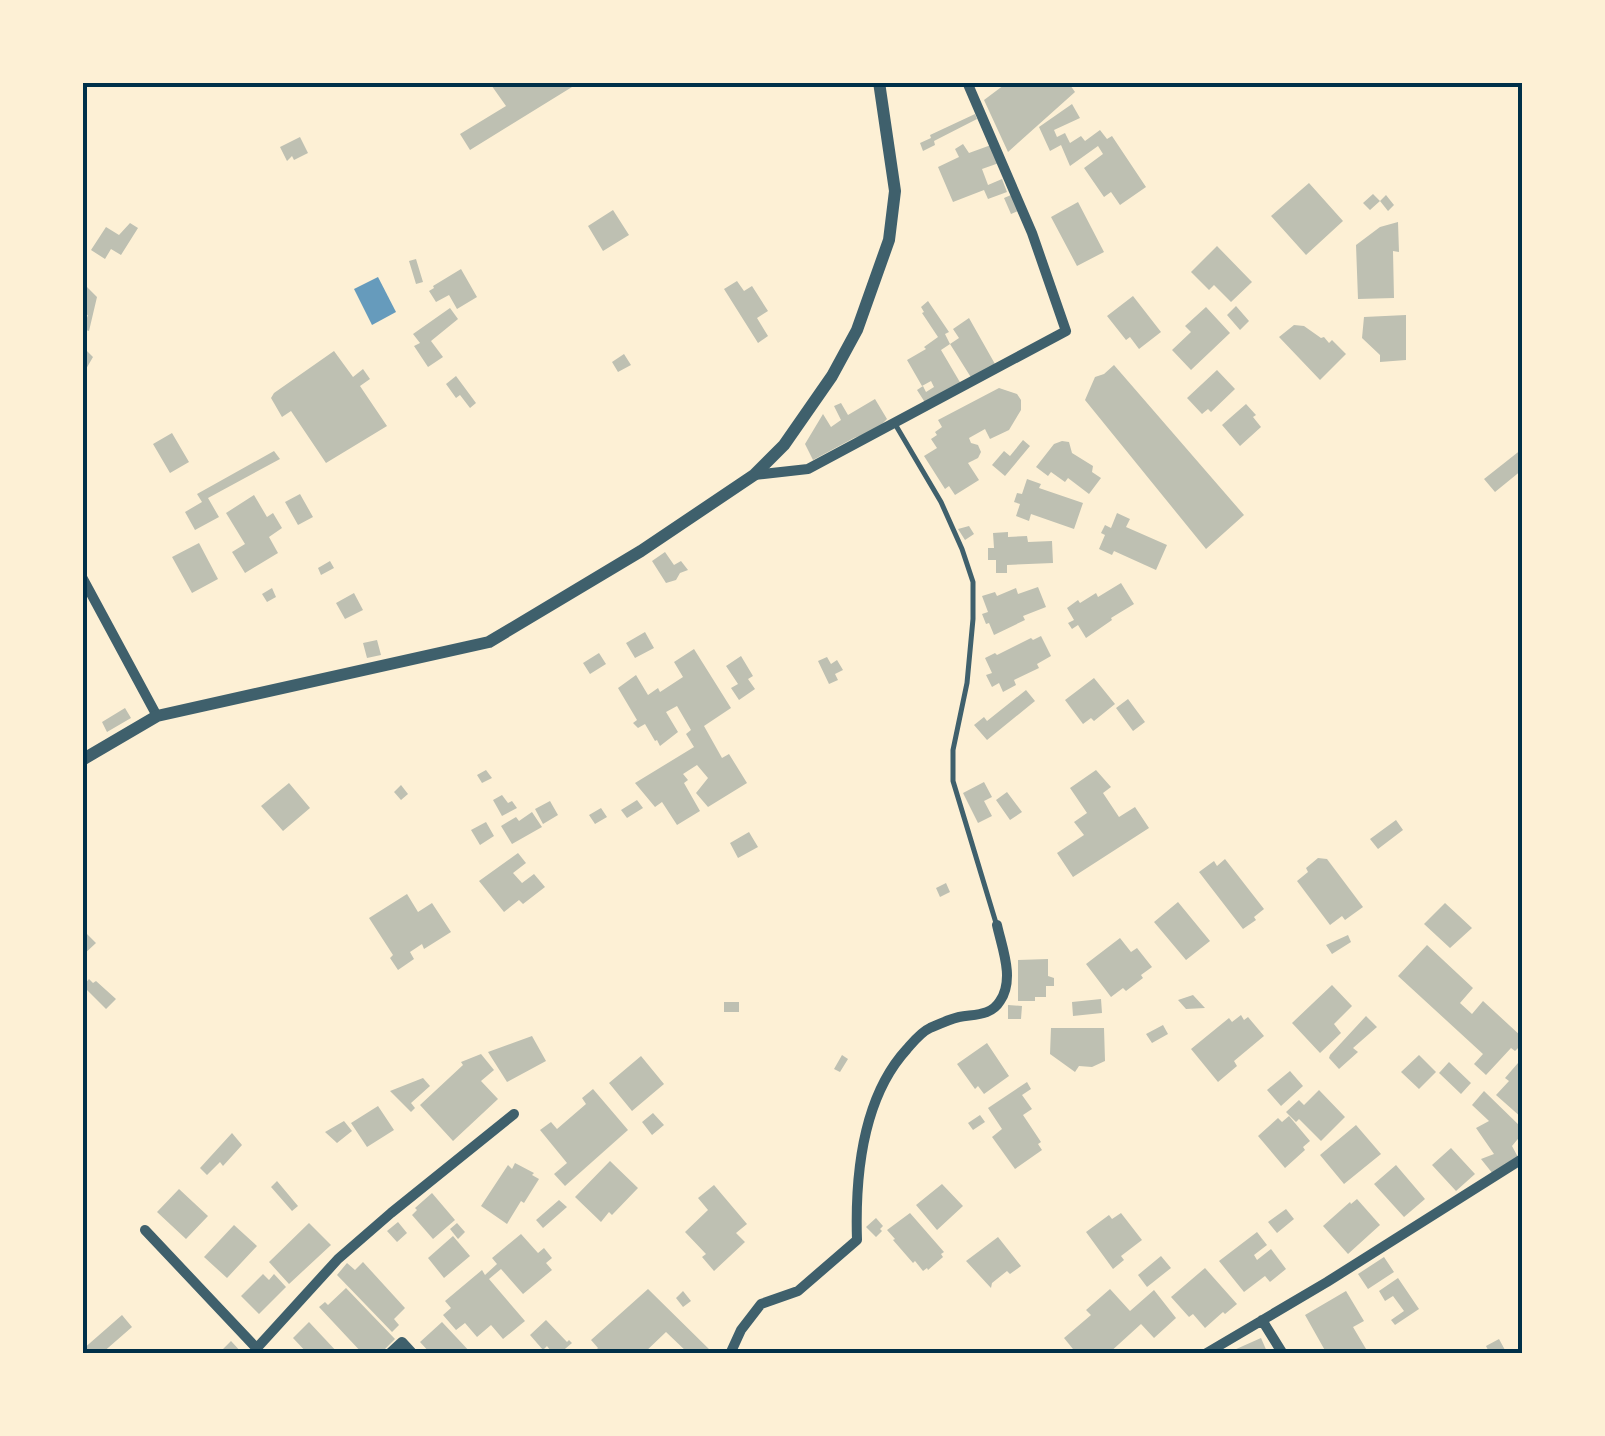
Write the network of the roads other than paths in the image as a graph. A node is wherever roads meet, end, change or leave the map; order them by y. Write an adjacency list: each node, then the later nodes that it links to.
1 (880, 82): 4 (street)
2 (967, 82): 3 (street)
3 (895, 424): 4 (street); 8 (lane)
4 (754, 475): 6 (street)
5 (82, 577): 6 (street)
6 (157, 716): 7 (street)
7 (82, 760)
8 (997, 925): 16 (street)
9 (514, 1114): 13 (street)
10 (1522, 1159): 12 (street)
11 (145, 1230): 13 (street)
12 (1262, 1320): 17 (street); 18 (street)
13 (260, 1351)
14 (389, 1354): 15 (street)
15 (413, 1354)
16 (730, 1354)
17 (1205, 1354)
18 (1283, 1354)

